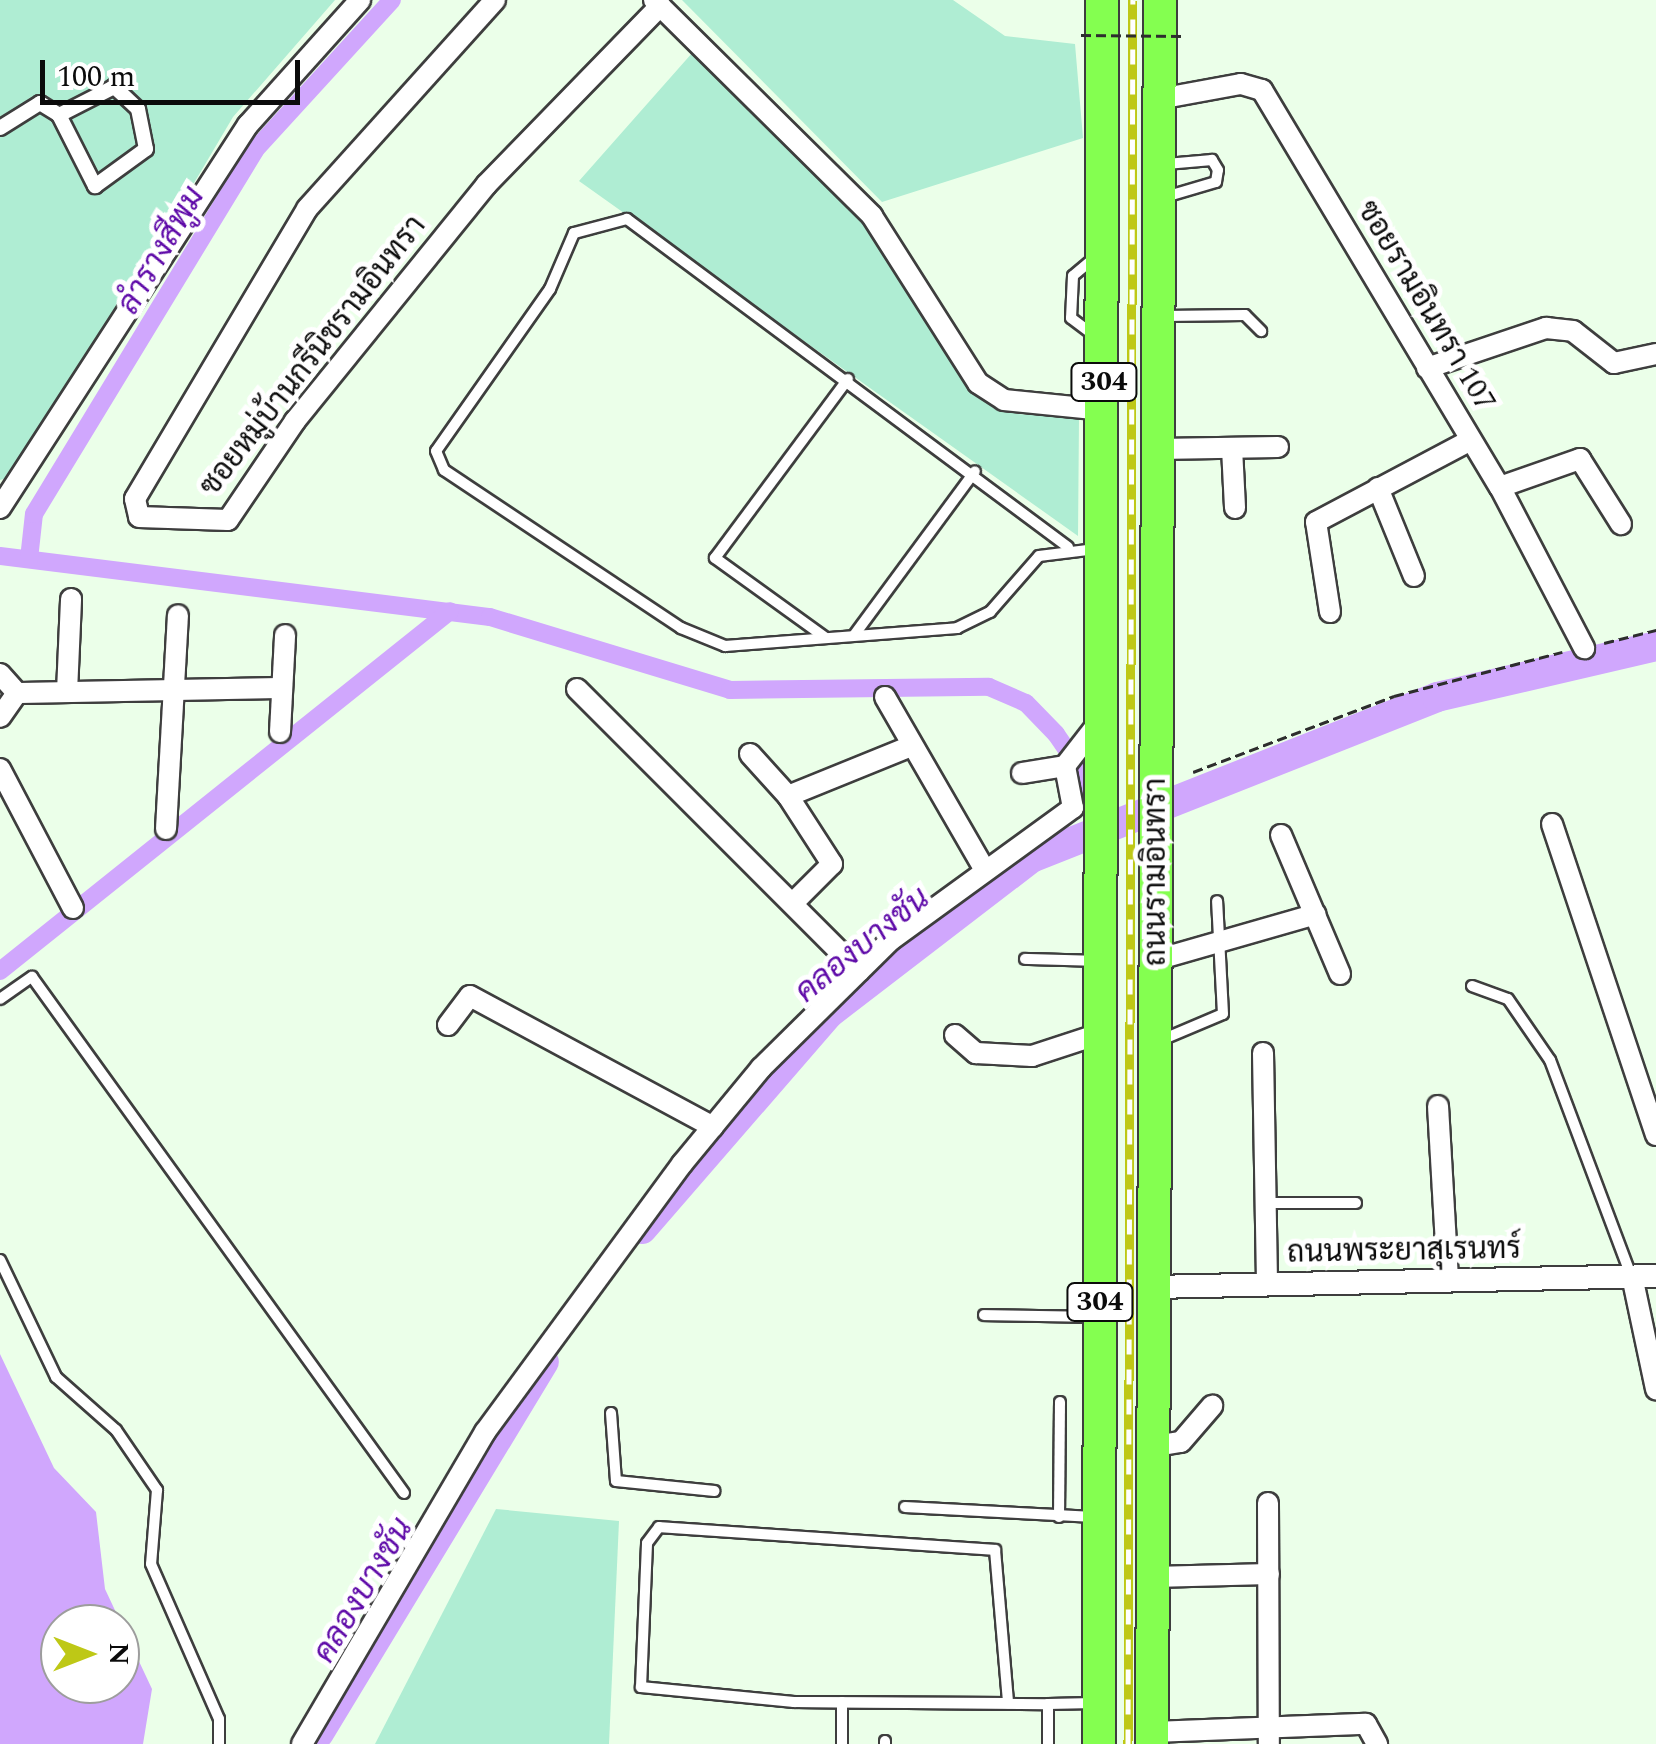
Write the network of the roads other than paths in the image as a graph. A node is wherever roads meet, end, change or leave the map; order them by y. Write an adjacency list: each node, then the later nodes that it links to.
1 (360, 0): 25 (street)
2 (495, 0): 5 (street, ซอยหมู่บ้านกรีนิชรามอินทรา)
3 (1102, 0): 13 (highway, ถนนรามอินทรา / 304)
4 (1160, 0): 6 (highway, ถนนรามอินทรา / 304)
5 (657, 3): 17 (street, ซอยหมู่บ้านกรีนิชรามอินทรา)
6 (1160, 100): 9 (highway, ถนนรามอินทรา / 304); 15 (street, ซอยรามอินทรา 107)
7 (58, 115): 7 (street); 8 (street)
8 (0, 128)
9 (1160, 165): 10 (highway, ถนนรามอินทรา / 304); 10 (lane)
10 (1160, 199): 11 (highway, ถนนรามอินทรา / 304)
11 (1160, 326): 12 (lane); 13 (highway); 21 (highway, ถนนรามอินทรา / 304)
12 (1261, 331)
13 (1104, 338): 17 (highway, ถนนรามอินทรา / 304)
14 (1656, 354): 15 (street)
15 (1427, 368): 18 (street, ซอยรามอินทรา 107)
16 (848, 378): 22 (lane); 36 (lane); 36 (lane)
17 (1104, 410): 29 (highway, ถนนรามอินทรา / 304)
18 (1472, 440): 23 (street, ซอยรามอินทรา 107); 24 (street)
19 (1278, 447): 20 (street)
20 (1232, 448): 21 (street); 26 (street)
21 (1158, 450): 63 (highway, ถนนรามอินทรา / 304)
22 (975, 471): 28 (lane); 34 (lane)
23 (1500, 487): 27 (street); 37 (street, ซอยรามอินทรา 107)
24 (1378, 488): 30 (street); 32 (street)
25 (0, 508)
26 (1235, 508)
27 (1621, 524)
28 (1068, 547): 29 (lane); 34 (lane)
29 (1102, 549): 49 (highway, ถนนรามอินทรา / 304)
30 (1414, 576)
31 (70, 599): 42 (street)
32 (1330, 612)
33 (178, 614): 40 (street)
34 (855, 634): 36 (lane)
35 (285, 635): 39 (street)
36 (826, 638)
37 (1584, 648)
38 (0, 674): 43 (street)
39 (282, 688): 40 (street); 46 (street)
40 (174, 689): 42 (street); 54 (street)
41 (577, 689): 58 (street)
42 (66, 692): 43 (street)
43 (17, 693): 45 (street)
44 (885, 697): 47 (street)
45 (0, 716)
46 (280, 732)
47 (912, 746): 52 (street); 56 (street)
48 (750, 754): 52 (street)
49 (1079, 759): 51 (street); 56 (street); 64 (highway, ถนนรามอินทรา / 304)
50 (0, 769): 59 (street)
51 (1022, 774)
52 (788, 796): 58 (street)
53 (1552, 824): 76 (street)
54 (166, 829)
55 (1281, 835): 60 (street)
56 (985, 870): 65 (street)
57 (1217, 901): 61 (lane)
58 (793, 903): 65 (street)
59 (73, 908)
60 (1316, 914): 61 (street); 66 (street)
61 (1218, 944): 63 (street); 72 (lane)
62 (1025, 959): 64 (lane)
63 (1156, 960): 72 (highway, ถนนรามอินทรา / 304)
64 (1101, 962): 70 (highway, ถนนรามอินทรา / 304)
65 (858, 971): 75 (street)
66 (1340, 974)
67 (1472, 986): 80 (lane)
68 (0, 999): 93 (lane)
69 (448, 1025): 75 (street)
70 (1102, 1033): 71 (street); 86 (highway, ถนนรามอินทรา / 304)
71 (955, 1035)
72 (1156, 1042): 84 (highway, ถนนรามอินทรา / 304)
73 (1263, 1053): 77 (street)
74 (1438, 1106): 82 (street)
75 (713, 1126): 108 (street)
76 (1656, 1136)
77 (1266, 1202): 78 (lane); 83 (street)
78 (1356, 1203)
79 (0, 1260): 107 (lane)
80 (1632, 1276): 81 (street, ถนนพระยาสุเรนทร์); 82 (street, ถนนพระยาสุเรนทร์); 87 (street)
81 (1656, 1276)
82 (1448, 1281): 83 (street, ถนนพระยาสุเรนทร์)
83 (1267, 1284): 84 (street, ถนนพระยาสุเรนทร์)
84 (1154, 1286): 91 (highway, ถนนรามอินทรา / 304)
85 (984, 1315): 86 (lane)
86 (1100, 1318): 97 (highway, ถนนรามอินทรา / 304)
87 (1656, 1389)
88 (1060, 1402): 96 (lane)
89 (1212, 1406): 91 (street)
90 (611, 1413): 92 (lane)
91 (1154, 1446): 99 (highway, ถนนรามอินทรา / 304)
92 (714, 1491)
93 (404, 1492)
94 (1268, 1503): 98 (street)
95 (905, 1508): 96 (lane)
96 (1059, 1517): 97 (lane)
97 (1099, 1517): 103 (highway, ถนนรามอินทรา / 304)
98 (1269, 1574): 99 (street); 105 (street)
99 (1152, 1577): 106 (highway, ถนนรามอินทรา / 304)
100 (794, 1702): 101 (lane); 102 (lane); 102 (lane)
101 (842, 1702): 102 (lane); 109 (lane)
102 (1008, 1703): 104 (lane)
103 (1100, 1703): 104 (lane); 111 (highway, ถนนรามอินทรา / 304)
104 (1048, 1704): 110 (lane)
105 (1269, 1733): 106 (street); 112 (street)
106 (1152, 1738)
107 (219, 1744)
108 (302, 1744)
109 (842, 1744)
110 (1048, 1744)
111 (1099, 1744)
112 (1377, 1744)

